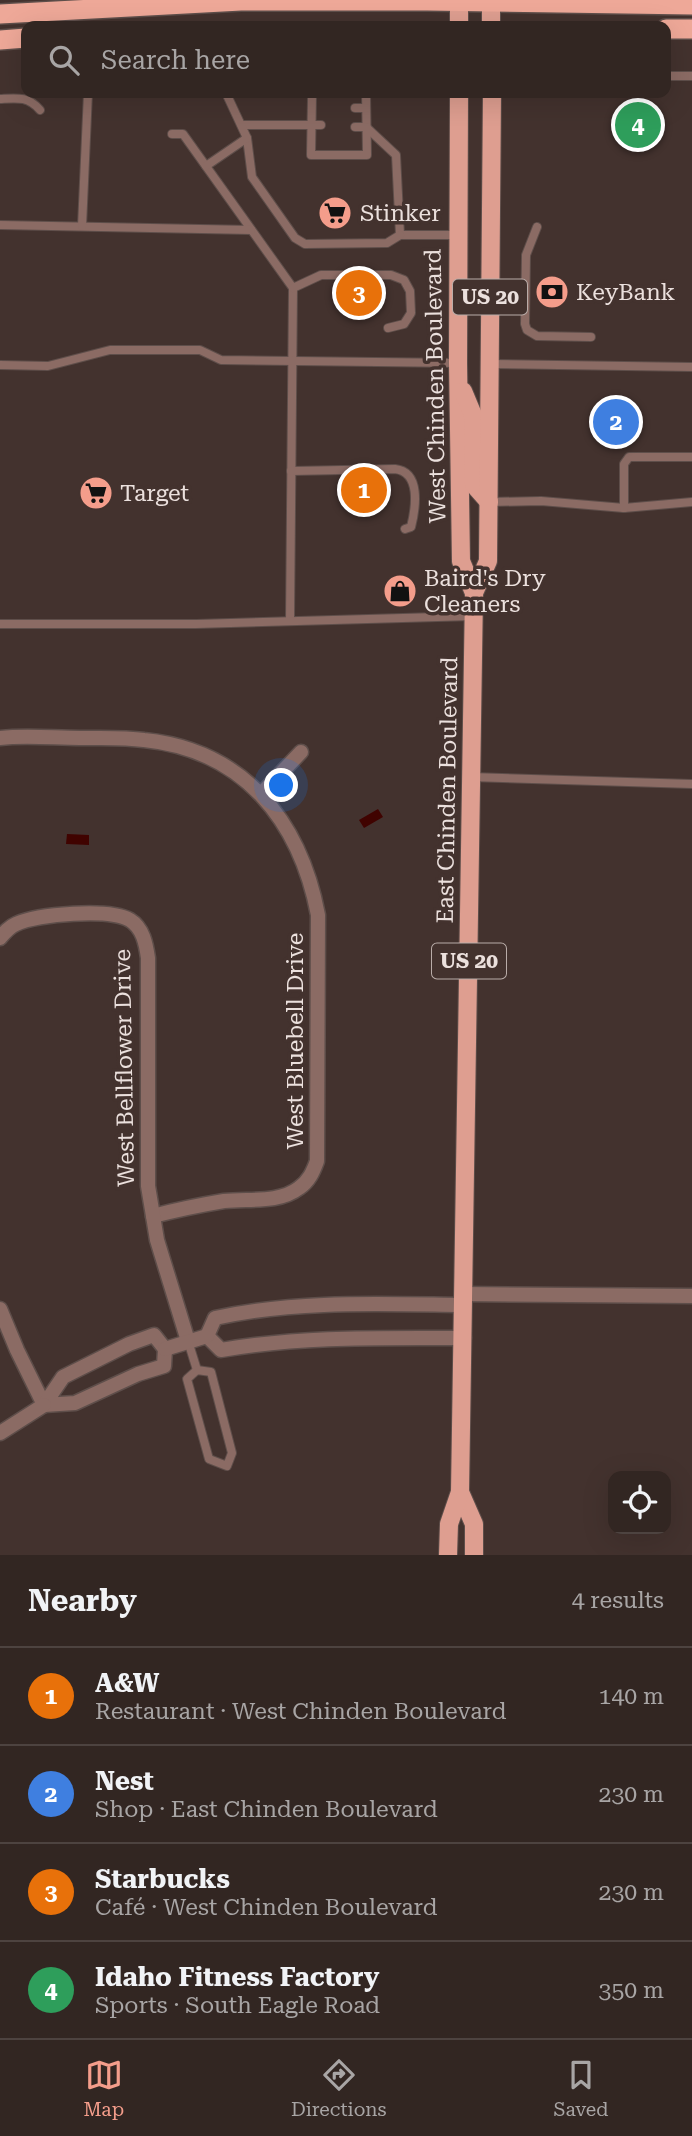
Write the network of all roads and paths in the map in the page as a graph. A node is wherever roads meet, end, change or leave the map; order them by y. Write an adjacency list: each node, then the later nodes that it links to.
1 (206, 1): 2 (highway); 6 (highway)
2 (358, 1): 3 (highway)
3 (459, 1): 4 (highway); 7 (main road)
4 (491, 1): 5 (highway); 8 (main road)
5 (692, 5)
6 (0, 14)
7 (459, 21)
8 (491, 21)
9 (671, 29): 10 (highway)
10 (692, 29)
11 (21, 38): 12 (highway)
12 (0, 40)
13 (671, 76): 14 (lane)
14 (692, 76)
15 (88, 98): 33 (lane)
16 (228, 98): 25 (lane)
17 (313, 98): 26 (lane)
18 (366, 98): 23 (lane)
19 (459, 98): 37 (main road, West Chinden Boulevard / US 20)
20 (492, 98): 43 (main road, East Chinden Boulevard / US 20)
21 (0, 99): 24 (lane)
22 (355, 108): 23 (lane)
23 (366, 108): 28 (lane)
24 (40, 110)
25 (242, 125): 26 (lane); 30 (lane)
26 (316, 125): 28 (lane)
27 (355, 127): 28 (lane)
28 (366, 127): 36 (lane)
29 (172, 134): 31 (lane)
30 (247, 138): 31 (lane); 36 (lane)
31 (206, 166): 35 (lane)
32 (0, 225): 33 (lane)
33 (82, 226): 35 (lane)
34 (537, 227): 40 (lane)
35 (251, 230): 38 (lane)
36 (400, 235): 37 (lane)
37 (458, 235): 42 (main road, West Chinden Boulevard / US 20)
38 (293, 288): 39 (lane); 41 (lane)
39 (388, 328)
40 (592, 337)
41 (292, 361): 42 (lane); 44 (lane); 48 (lane)
42 (458, 363): 46 (main road, West Chinden Boulevard / US 20)
43 (489, 364): 45 (lane); 49 (main road, East Chinden Boulevard / US 20)
44 (0, 365)
45 (692, 367)
46 (458, 381): 49 (main road); 53 (main road, West Chinden Boulevard / US 20)
47 (692, 457): 51 (lane)
48 (292, 471): 52 (lane); 55 (lane)
49 (489, 502): 51 (lane); 53 (main road, East Chinden Boulevard / US 20)
50 (692, 502): 51 (lane)
51 (624, 508)
52 (405, 529)
53 (474, 593): 54 (main road, East Chinden Boulevard / US 20)
54 (474, 616): 55 (lane); 59 (main road, East Chinden Boulevard / US 20)
55 (290, 621): 56 (lane)
56 (0, 624)
57 (0, 738): 61 (street, West Bluebell Drive)
58 (301, 752): 61 (street)
59 (471, 777): 60 (lane); 65 (main road, East Chinden Boulevard / US 20)
60 (692, 784)
61 (261, 794): 63 (street, West Bluebell Drive)
62 (0, 938): 63 (street, West Bellflower Drive)
63 (153, 1216): 69 (street, West Bellflower Drive)
64 (692, 1296): 65 (street)
65 (464, 1300): 67 (street); 68 (main road, East Chinden Boulevard / US 20)
66 (0, 1309): 72 (street)
67 (207, 1336): 68 (street); 69 (street)
68 (464, 1338): 74 (main road, East Chinden Boulevard / US 20)
69 (188, 1341): 70 (street); 71 (lane)
70 (165, 1349): 72 (street); 72 (street)
71 (197, 1370): 71 (lane)
72 (44, 1405): 73 (street)
73 (0, 1433)
74 (460, 1492): 75 (main road, East Chinden Boulevard / US 20); 76 (main road, East Chinden Boulevard / US 20)
75 (449, 1555)
76 (474, 1555)

